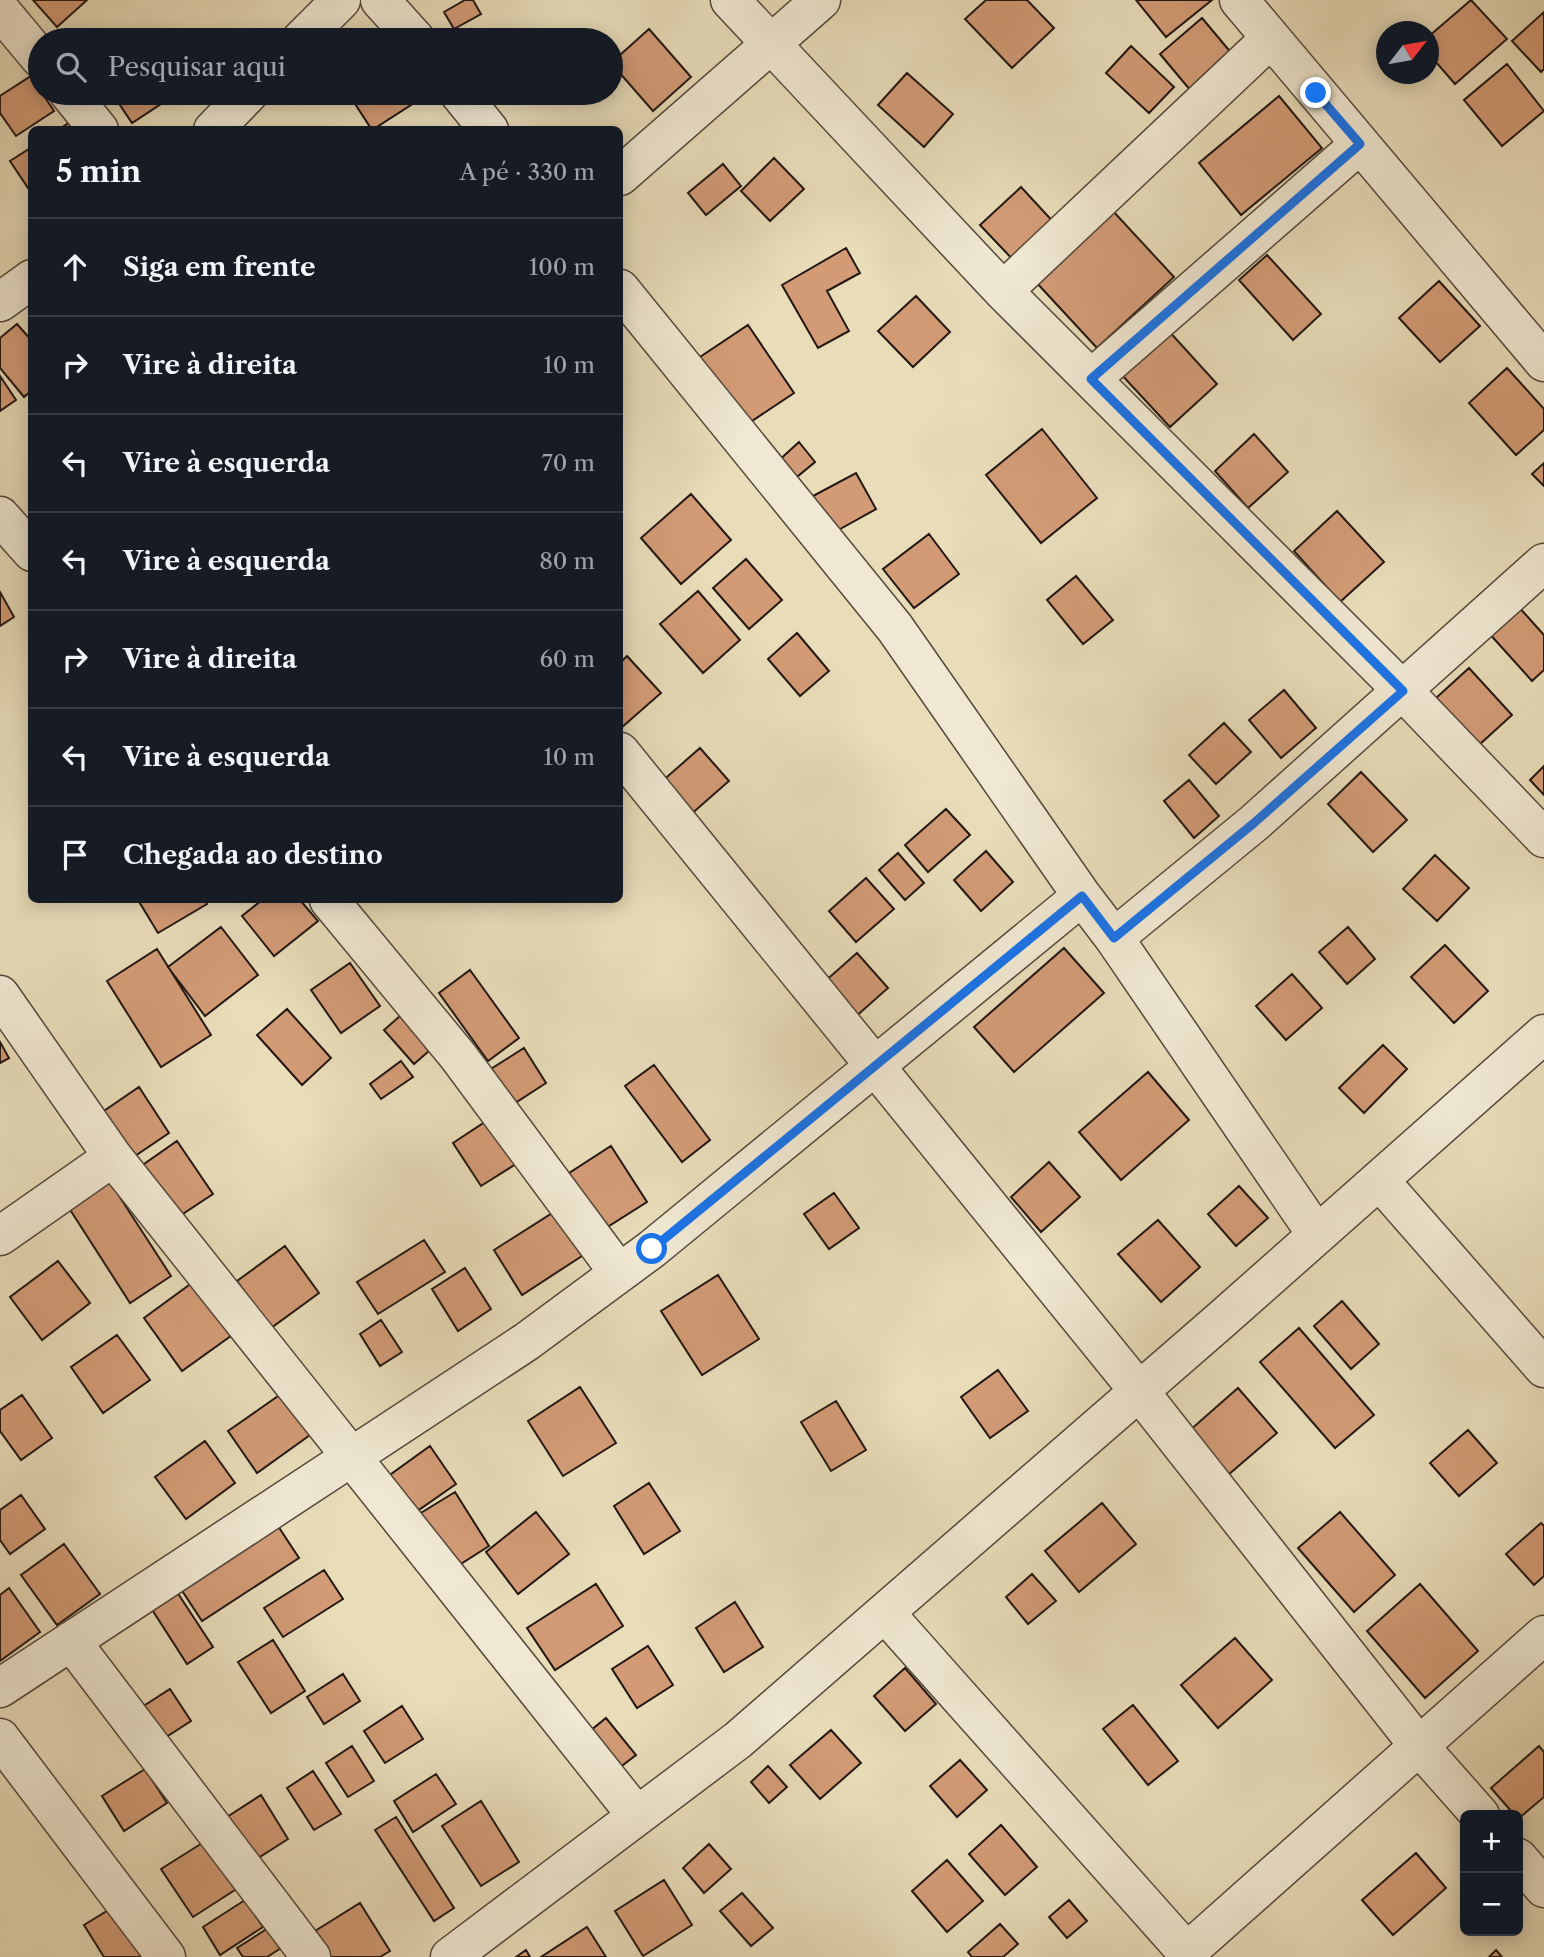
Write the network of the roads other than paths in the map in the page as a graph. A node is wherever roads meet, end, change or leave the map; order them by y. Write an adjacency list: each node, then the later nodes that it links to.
1 (341, 0): 7 (street)
2 (380, 0): 8 (street)
3 (730, 0): 10 (street)
4 (821, 0): 10 (street)
5 (1240, 0): 9 (street)
6 (0, 10): 11 (street)
7 (313, 28)
8 (404, 28)
9 (1271, 38): 18 (street); 21 (street)
10 (771, 43): 19 (street); 21 (street)
11 (28, 44)
12 (79, 105): 15 (street)
13 (237, 105): 16 (street)
14 (469, 105): 17 (street)
15 (96, 126)
16 (217, 126)
17 (486, 126)
18 (1360, 144): 24 (street); 25 (street)
19 (623, 173)
20 (28, 282): 23 (street)
21 (1003, 291): 25 (street)
22 (623, 293): 32 (street)
23 (0, 302)
24 (1544, 362)
25 (1091, 379): 29 (street)
26 (0, 516): 27 (street)
27 (28, 548)
28 (1544, 563): 29 (street)
29 (1403, 691): 31 (street); 34 (street)
30 (623, 756): 37 (street)
31 (1544, 838)
32 (1082, 896): 34 (street); 37 (street)
33 (331, 903): 42 (street)
34 (1114, 938): 40 (street)
35 (0, 995): 38 (street)
36 (1544, 1034): 39 (street)
37 (874, 1066): 42 (street); 44 (street)
38 (113, 1157): 41 (street); 45 (street)
39 (1379, 1180): 40 (street); 43 (street)
40 (1317, 1235): 44 (street)
41 (0, 1236)
42 (619, 1273): 45 (street)
43 (1544, 1368)
44 (1139, 1391): 46 (street); 51 (street)
45 (350, 1457): 48 (street); 53 (street)
46 (885, 1613): 53 (street); 56 (street)
47 (1544, 1635): 51 (street)
48 (71, 1641): 49 (street); 58 (street)
49 (0, 1688)
50 (0, 1738): 57 (street)
51 (1419, 1746): 52 (street); 56 (street)
52 (1476, 1810)
53 (637, 1816): 59 (street)
54 (1523, 1864): 55 (street)
55 (1544, 1888)
56 (1189, 1954)
57 (166, 1957)
58 (311, 1957)
59 (450, 1957)

